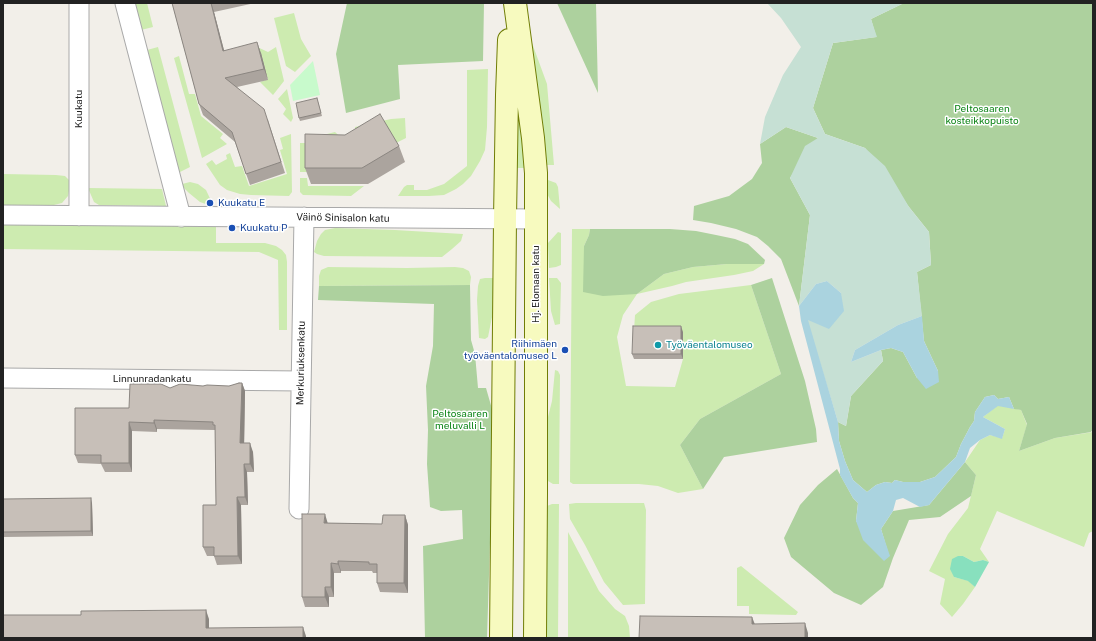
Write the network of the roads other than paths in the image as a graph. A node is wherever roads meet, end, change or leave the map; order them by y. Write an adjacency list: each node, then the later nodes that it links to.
1 (79, 3): 6 (street, Kuukatu)
2 (125, 3): 7 (street)
3 (511, 3): 9 (street)
4 (514, 3): 10 (street, Hj. Elomaan katu)
5 (3, 215): 6 (street, Väinö Sinisalon katu)
6 (79, 216): 7 (street, Väinö Sinisalon katu)
7 (181, 217): 8 (street, Väinö Sinisalon katu)
8 (304, 217): 9 (street, Väinö Sinisalon katu); 12 (street, Merkuriuksenkatu)
9 (505, 219): 10 (street); 14 (street)
10 (536, 219): 15 (street, Hj. Elomaan katu)
11 (3, 378): 12 (street, Linnunradankatu)
12 (301, 381): 13 (street, Merkuriuksenkatu)
13 (299, 509)
14 (501, 638)
15 (535, 638)

